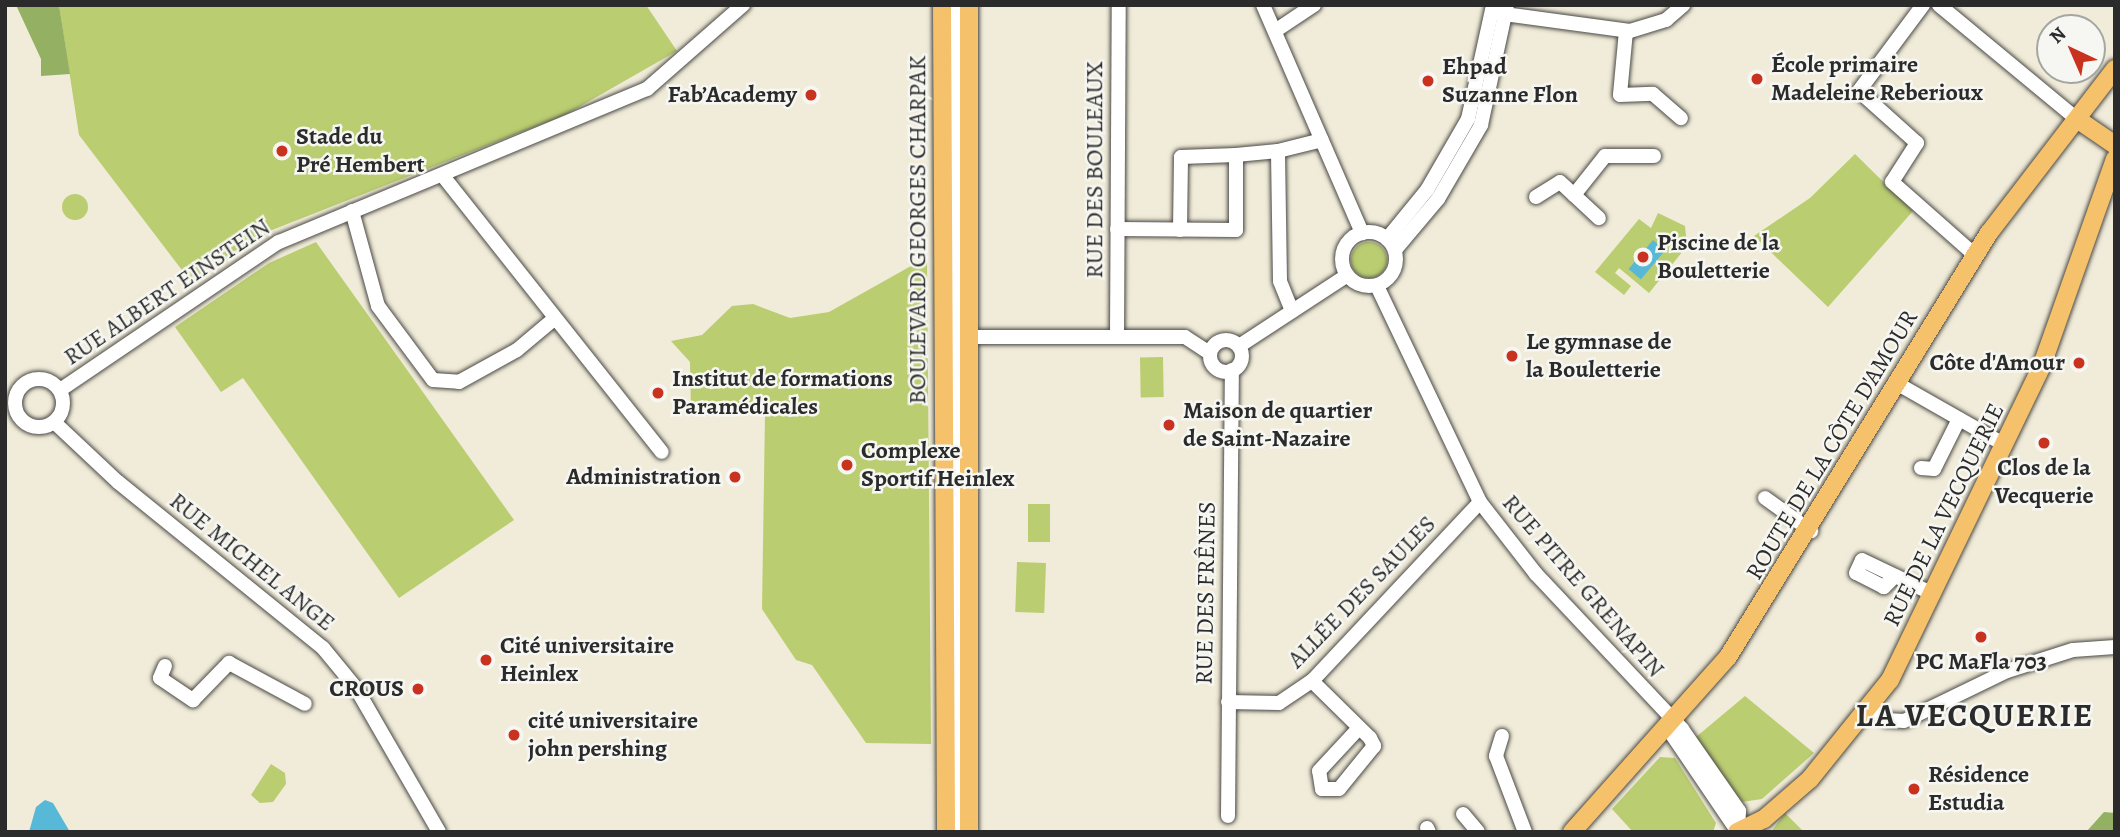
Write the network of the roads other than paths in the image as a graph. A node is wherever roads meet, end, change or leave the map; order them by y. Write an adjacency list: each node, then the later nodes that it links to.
1 (743, 5): 23 (street, RUE ALBERT EINSTEIN)
2 (942, 5): 69 (main road, BOULEVARD GEORGES CHARPAK)
3 (955, 5): 70 (street)
4 (969, 5): 38 (main road, BOULEVARD GEORGES CHARPAK)
5 (1119, 5): 28 (street, RUE DES BOULEAUX)
6 (1264, 5): 13 (street)
7 (1314, 5): 13 (street)
8 (1683, 5): 12 (street)
9 (1923, 5): 32 (street)
10 (1939, 5): 16 (street)
11 (1499, 9): 12 (street); 31 (street)
12 (1626, 30): 15 (street)
13 (1275, 31): 17 (street)
14 (2115, 69): 16 (main road, ROUTE DE LA CÔTE D'AMOUR)
15 (1681, 118)
16 (2077, 119): 18 (main road); 32 (main road, ROUTE DE LA CÔTE D'AMOUR)
17 (1322, 140): 19 (street); 30 (street)
18 (2115, 145)
19 (1278, 151): 20 (street); 35 (street)
20 (1236, 155): 29 (street); 29 (street)
21 (1654, 156): 24 (street)
22 (2114, 162): 49 (main road, RUE DE LA VECQUERIE)
23 (443, 176): 26 (street, RUE ALBERT EINSTEIN); 36 (street)
24 (1574, 195): 25 (street); 27 (street)
25 (1536, 197)
26 (352, 211): 36 (street); 44 (street, RUE ALBERT EINSTEIN)
27 (1599, 218)
28 (1117, 229): 29 (street); 37 (street, RUE DES BOULEAUX)
29 (1180, 230)
30 (1362, 233): 31 (street); 33 (street)
31 (1391, 244): 34 (street)
32 (1976, 256): 42 (main road, ROUTE DE LA CÔTE D'AMOUR)
33 (1346, 276): 34 (street); 35 (street)
34 (1377, 286): 53 (street, RUE PITRE GRENAPIN)
35 (1292, 311): 39 (street)
36 (554, 319): 50 (street)
37 (1117, 336): 38 (street); 40 (street)
38 (968, 337): 71 (main road, BOULEVARD GEORGES CHARPAK)
39 (1239, 346): 40 (street); 41 (street)
40 (1210, 353): 41 (street)
41 (1232, 370): 60 (street, RUE DES FRÊNES)
42 (1898, 384): 46 (street); 54 (main road, ROUTE DE LA CÔTE D'AMOUR)
43 (11, 390): 44 (street); 45 (street)
44 (60, 390): 47 (street)
45 (19, 416): 47 (street); 48 (street)
46 (1959, 419): 49 (street); 51 (street)
47 (54, 422): 68 (street, RUE MICHEL ANGE)
48 (5, 425)
49 (2005, 445): 56 (main road, RUE DE LA VECQUERIE)
50 (662, 452)
51 (1920, 468)
52 (1765, 498): 54 (street)
53 (1480, 502): 59 (street, ALLÉE DES SAULES); 63 (street, RUE PITRE GRENAPIN)
54 (1811, 531): 63 (main road, ROUTE DE LA CÔTE D'AMOUR)
55 (1895, 576): 56 (street)
56 (1934, 594): 62 (main road, RUE DE LA VECQUERIE)
57 (2115, 647): 62 (street)
58 (165, 666): 61 (street)
59 (1311, 681): 60 (street, ALLÉE DES SAULES); 64 (street)
60 (1228, 702): 67 (street, RUE DES FRÊNES)
61 (305, 704)
62 (1871, 709): 75 (main road, RUE DE LA VECQUERIE)
63 (1671, 722): 74 (main road, ROUTE DE LA CÔTE D'AMOUR); 75 (street, RUE PITRE GRENAPIN)
64 (1359, 728): 64 (street)
65 (1502, 736): 73 (street)
66 (1463, 814): 72 (street)
67 (1228, 817)
68 (439, 832)
69 (946, 832)
70 (957, 832)
71 (969, 832)
72 (1479, 832)
73 (1525, 832)
74 (1572, 832)
75 (1738, 832)

